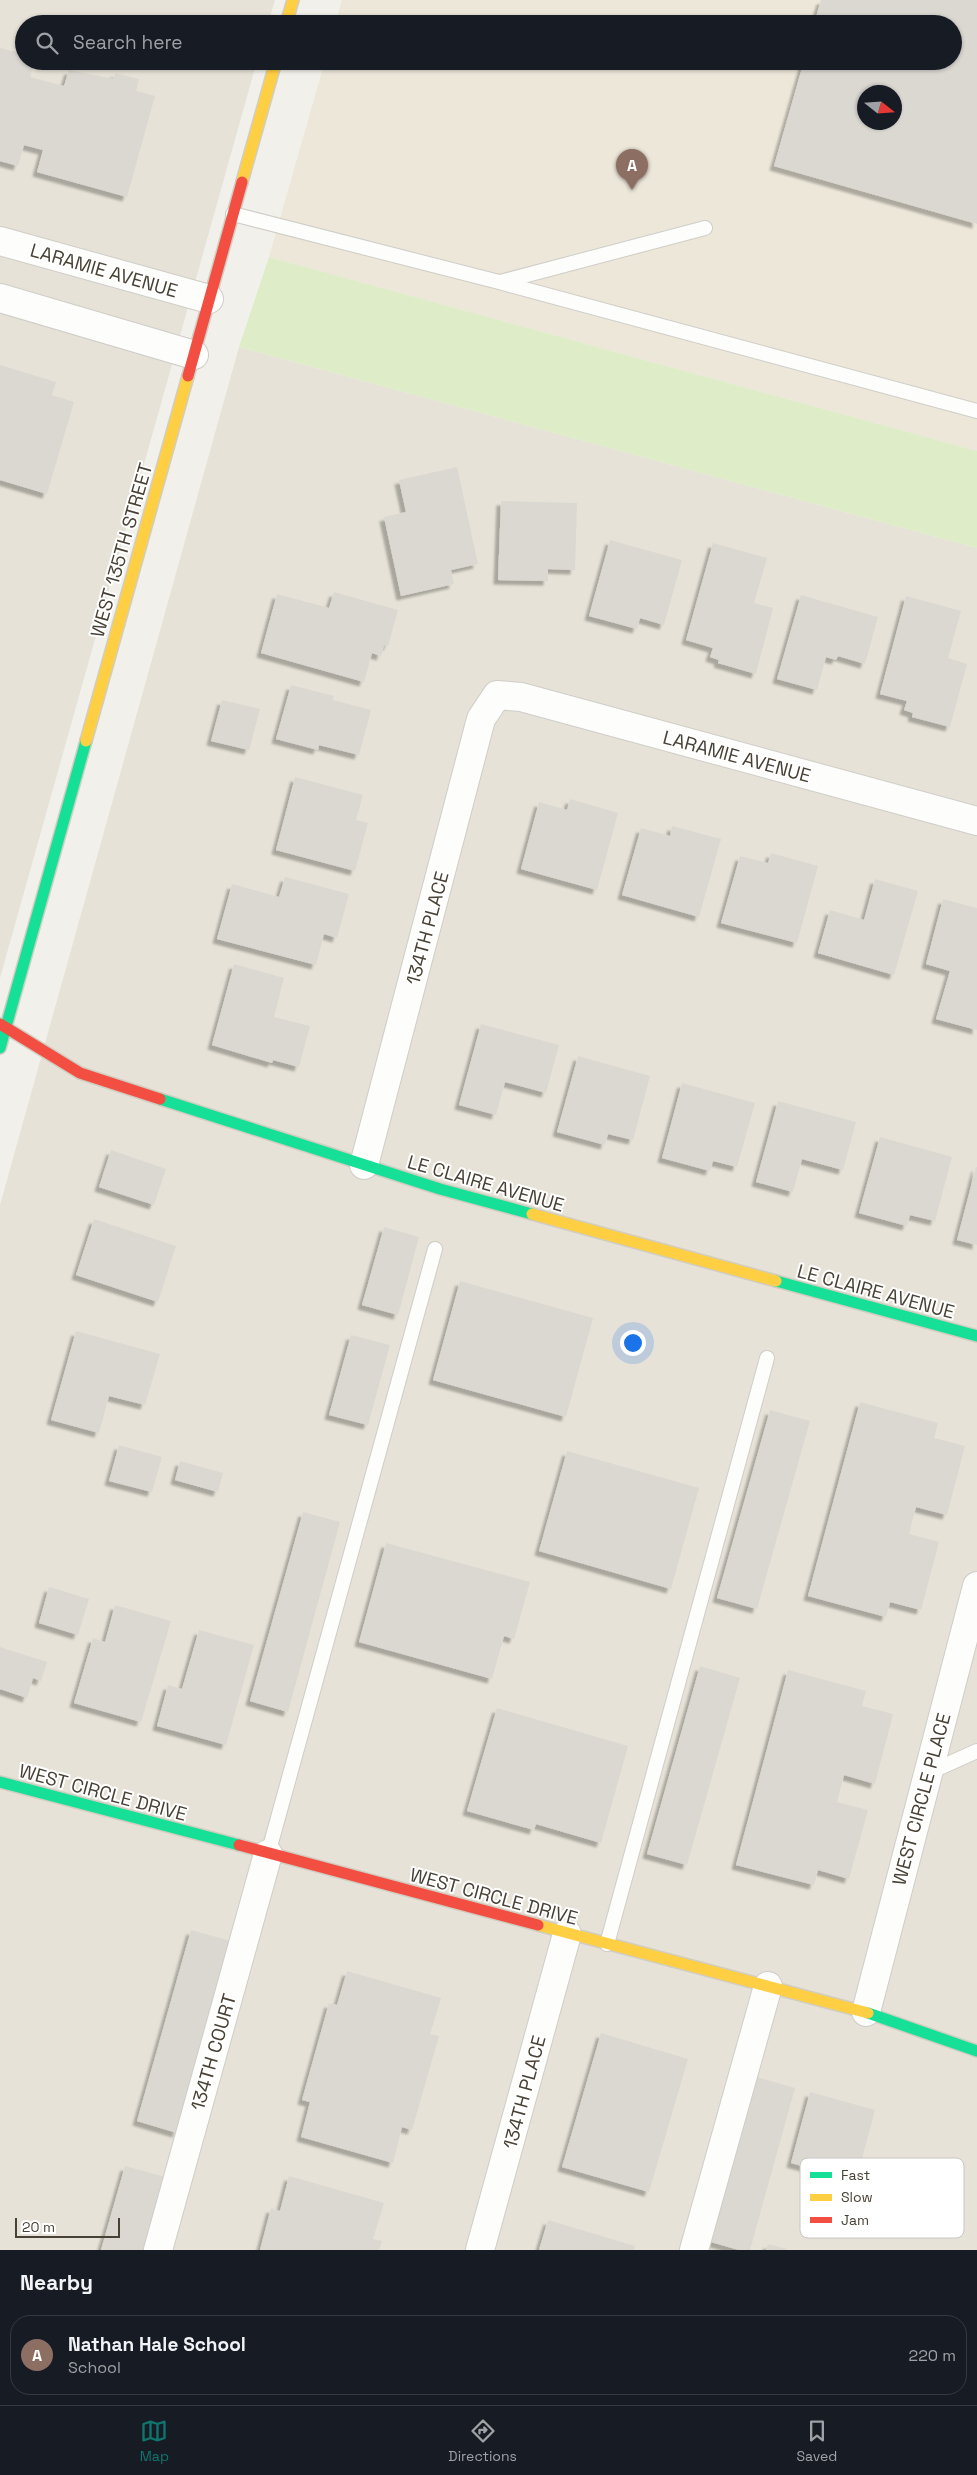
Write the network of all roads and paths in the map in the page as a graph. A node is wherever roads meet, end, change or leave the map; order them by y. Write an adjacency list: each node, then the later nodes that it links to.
1 (293, 0): 2 (street)
2 (289, 15)
3 (273, 70): 4 (street, WEST 135TH STREET)
4 (233, 214): 7 (lane); 9 (street, WEST 135TH STREET)
5 (705, 228): 7 (lane)
6 (0, 241): 9 (street, LARAMIE AVENUE)
7 (499, 282): 11 (lane)
8 (0, 298): 10 (street)
9 (209, 299): 10 (street, WEST 135TH STREET)
10 (194, 354): 14 (street, WEST 135TH STREET)
11 (977, 411)
12 (497, 695): 13 (street, LARAMIE AVENUE); 16 (street, 134TH PLACE)
13 (977, 821)
14 (3, 1026): 15 (street, WEST 135TH STREET); 16 (street, LE CLAIRE AVENUE)
15 (0, 1048)
16 (364, 1165): 18 (street, LE CLAIRE AVENUE)
17 (435, 1249): 24 (lane)
18 (977, 1336)
19 (767, 1358): 26 (lane)
20 (976, 1592): 22 (street, WEST CIRCLE PLACE)
21 (977, 1751): 22 (lane)
22 (928, 1773): 28 (street, WEST CIRCLE PLACE)
23 (0, 1782): 24 (street, WEST CIRCLE DRIVE)
24 (268, 1854): 25 (street, WEST CIRCLE DRIVE); 30 (street, 134TH COURT)
25 (567, 1934): 26 (street, WEST CIRCLE DRIVE); 31 (street, 134TH PLACE)
26 (607, 1944): 27 (street, WEST CIRCLE DRIVE)
27 (768, 1986): 28 (street, WEST CIRCLE DRIVE); 32 (street)
28 (866, 2012): 29 (street, WEST CIRCLE DRIVE)
29 (977, 2051)
30 (158, 2250)
31 (480, 2250)
32 (694, 2250)

